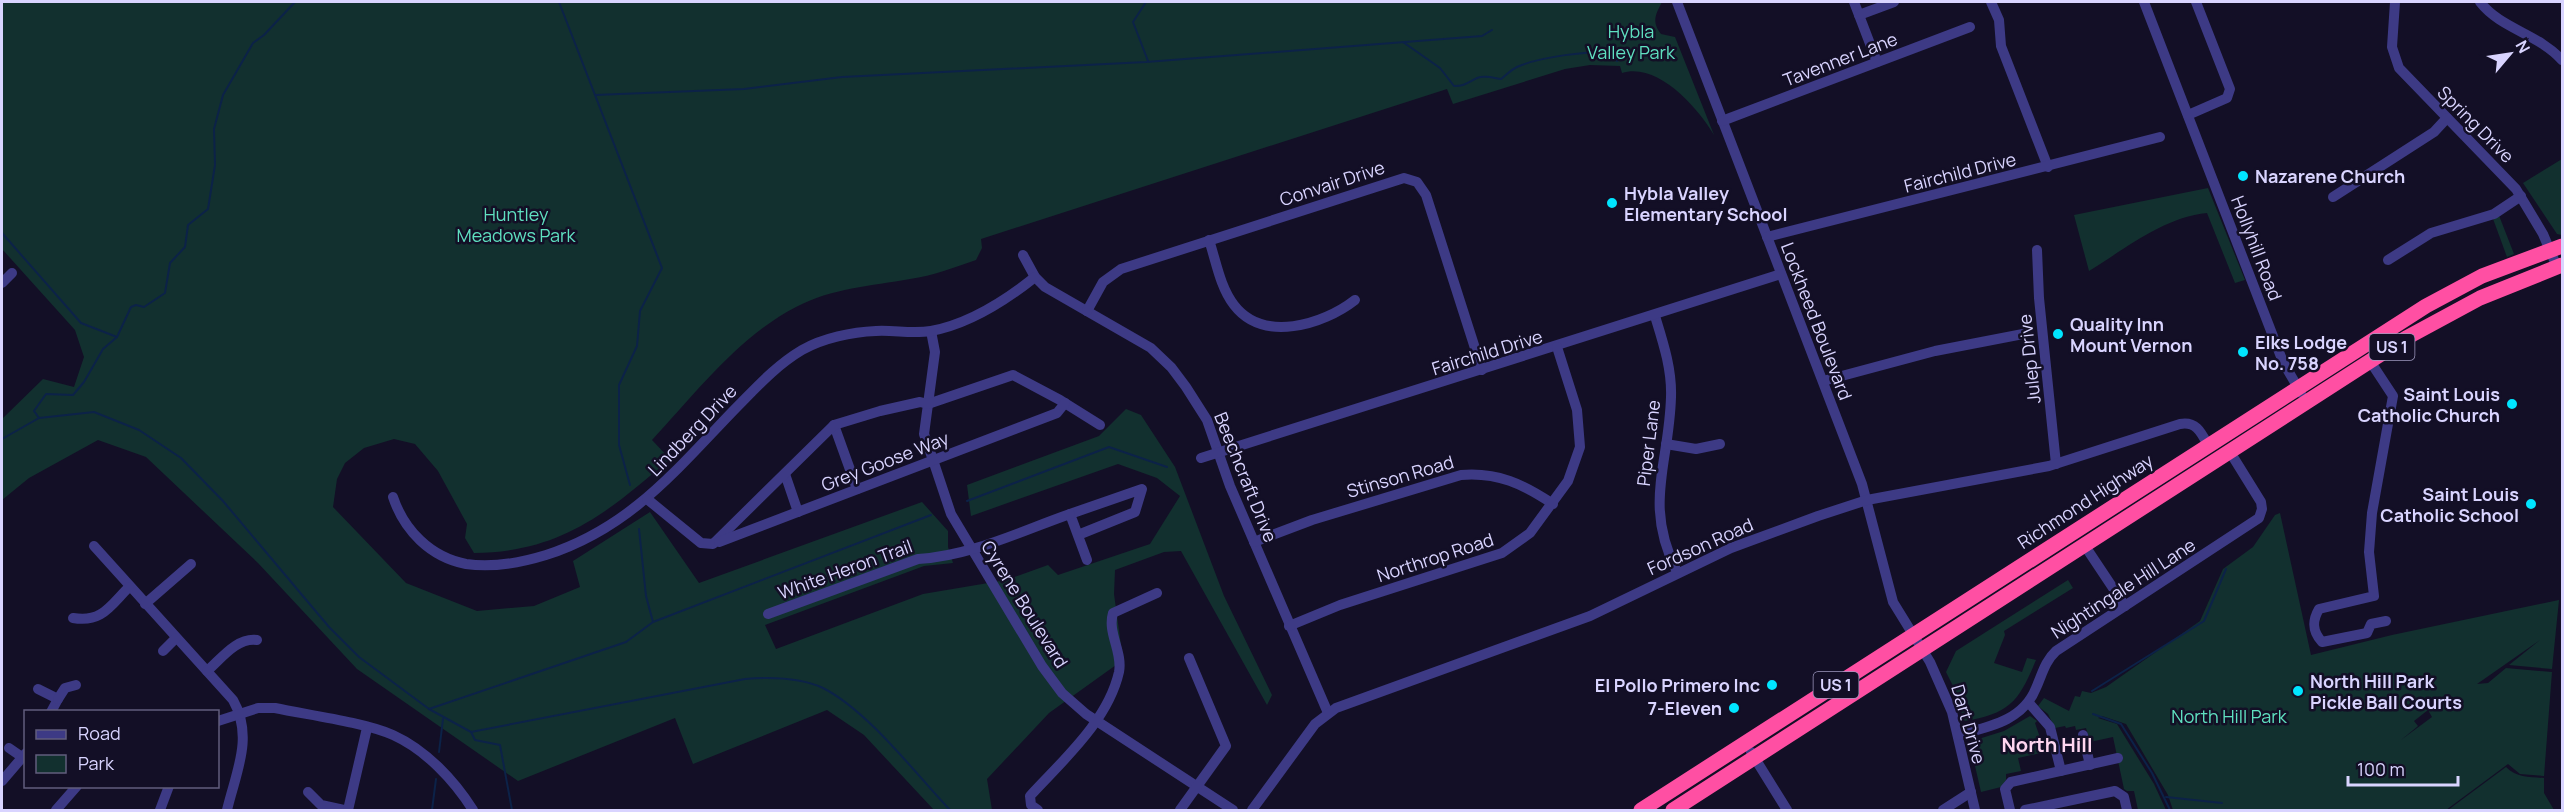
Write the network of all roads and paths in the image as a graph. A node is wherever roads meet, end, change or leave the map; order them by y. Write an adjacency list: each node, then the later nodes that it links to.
1 (1680, 2): 15 (street, Lockheed Boulevard)
2 (1854, 2): 9 (street)
3 (1894, 2): 9 (street)
4 (1991, 2): 17 (street)
5 (2144, 2): 13 (street, Hollyhill Road)
6 (2196, 2): 13 (street)
7 (2395, 2): 14 (street, Spring Drive)
8 (2480, 2): 11 (street)
9 (1859, 15): 12 (street)
10 (1970, 27): 12 (street, Tavenner Lane)
11 (2562, 60)
12 (1877, 62): 15 (street, Tavenner Lane)
13 (2188, 115): 40 (street, Hollyhill Road)
14 (2447, 118): 18 (street); 19 (street, Spring Drive)
15 (1722, 121): 20 (street, Lockheed Boulevard)
16 (2160, 137): 17 (street, Fairchild Drive)
17 (2048, 167): 20 (street, Fairchild Drive)
18 (2333, 196)
19 (2521, 196): 22 (street, Spring Drive); 25 (street)
20 (1767, 237): 28 (street, Lockheed Boulevard)
21 (1209, 240): 31 (street); 32 (street, Convair Drive); 38 (street, Convair Drive)
22 (2556, 248): 26 (street, Spring Drive); 40 (highway, Richmond Highway / US 1)
23 (2037, 250): 53 (street, Julep Drive)
24 (1023, 255): 29 (street, Beechcraft Drive)
25 (2388, 260)
26 (2560, 266): 37 (highway, Richmond Highway / US 1)
27 (12, 273): 30 (street)
28 (1781, 274): 33 (street, Fairchild Drive); 39 (street, Lockheed Boulevard)
29 (1035, 277): 32 (street, Beechcraft Drive); 34 (street, Lindberg Drive)
30 (2, 283)
31 (1355, 300)
32 (1087, 311): 50 (street, Beechcraft Drive)
33 (1655, 316): 36 (street, Fairchild Drive); 46 (street, Piper Lane)
34 (931, 331): 43 (street, Cyrene Boulevard); 57 (street, Lindberg Drive)
35 (2023, 334): 39 (street)
36 (1557, 347): 38 (street, Fairchild Drive); 59 (street, Northrop Road)
37 (2370, 361): 41 (highway, Richmond Highway / US 1); 77 (street)
38 (1482, 370): 50 (street, Fairchild Drive)
39 (1823, 381): 58 (street, Lockheed Boulevard)
40 (2297, 387): 41 (street, Hollyhill Road); 48 (highway, Richmond Highway / US 1)
41 (2307, 402): 49 (highway, Richmond Highway / US 1)
42 (1065, 403): 43 (street); 45 (street); 52 (street, Grey Goose Way)
43 (928, 404): 44 (street); 52 (street, Cyrene Boulevard)
44 (834, 425): 54 (street); 55 (street)
45 (1100, 425)
46 (1666, 444): 47 (street); 70 (street, Piper Lane)
47 (1720, 444)
48 (2208, 445): 53 (street, Fordson Road); 79 (highway, Richmond Highway / US 1)
49 (2230, 452): 66 (highway, Richmond Highway / US 1); 74 (street, Nightingale Hill Lane)
50 (1219, 453): 51 (street, Fairchild Drive); 63 (street, Beechcraft Drive)
51 (1201, 458)
52 (933, 460): 55 (street, Grey Goose Way); 67 (street, Cyrene Boulevard)
53 (2056, 464): 58 (street, Fordson Road)
54 (785, 474): 60 (street); 64 (street)
55 (857, 489): 60 (street, Grey Goose Way)
56 (393, 496): 57 (street, Lindberg Drive)
57 (647, 499): 64 (street)
58 (1867, 500): 70 (street, Fordson Road); 79 (street, Lockheed Boulevard)
59 (1553, 504): 63 (street, Stinson Road); 78 (street, Northrop Road)
60 (798, 512): 64 (street, Grey Goose Way)
61 (1070, 514): 62 (street); 62 (street, White Heron Trail); 67 (street, White Heron Trail)
62 (1078, 535): 68 (street)
63 (1254, 542): 78 (street, Beechcraft Drive)
64 (713, 544)
65 (94, 546): 71 (street)
66 (2085, 546): 74 (street); 83 (highway, Richmond Highway / US 1)
67 (972, 550): 75 (street, White Heron Trail); 94 (street, Cyrene Boulevard)
68 (1088, 560)
69 (190, 564): 73 (street)
70 (1677, 572): 92 (street, Fordson Road)
71 (129, 587): 73 (street); 76 (street)
72 (1157, 593): 94 (street)
73 (145, 604): 80 (street)
74 (2125, 606): 89 (street, Nightingale Hill Lane)
75 (768, 614)
76 (74, 618)
77 (2385, 621)
78 (1289, 626): 92 (street, Beechcraft Drive)
79 (1912, 636): 83 (street, Lockheed Boulevard); 98 (highway, Richmond Highway / US 1)
80 (176, 638): 82 (street); 85 (street)
81 (257, 640): 85 (street)
82 (163, 651)
83 (1923, 651): 96 (street, Dart Drive); 101 (highway, Richmond Highway / US 1)
84 (1189, 658): 106 (street)
85 (207, 671): 91 (street)
86 (76, 685): 88 (street)
87 (38, 689): 88 (street)
88 (58, 699): 90 (street)
89 (2029, 703): 96 (street, Nightingale Hill Lane); 104 (street)
90 (52, 710)
91 (241, 713): 93 (street); 95 (street); 113 (street)
92 (1328, 713): 119 (street, Fordson Road)
93 (219, 721)
94 (1095, 721): 106 (street, Cyrene Boulevard); 116 (street)
95 (367, 728): 114 (street); 115 (street)
96 (1958, 735): 110 (street, Dart Drive)
97 (2083, 735): 103 (street)
98 (1745, 743): 101 (street); 120 (highway, Richmond Highway / US 1)
99 (9, 748): 100 (street)
100 (24, 755): 105 (street)
101 (1755, 758): 121 (highway, Richmond Highway / US 1); 122 (street)
102 (2118, 758): 103 (street)
103 (2090, 765): 104 (street)
104 (2061, 771): 125 (street)
105 (2, 781)
106 (1197, 786): 117 (street); 118 (street, Cyrene Boulevard)
107 (75, 788): 111 (street)
108 (168, 788): 112 (street)
109 (308, 792): 114 (street)
110 (1971, 792): 123 (street); 124 (street, Dart Drive)
111 (56, 810)
112 (160, 810)
113 (227, 810)
114 (346, 810)
115 (473, 810)
116 (1038, 810)
117 (1180, 810)
118 (1233, 810)
119 (1252, 810)
120 (1641, 810)
121 (1673, 810)
122 (1787, 810)
123 (1943, 810)
124 (1975, 810)
125 (2010, 810)
126 (2025, 810): 127 (street)
127 (2127, 810)

